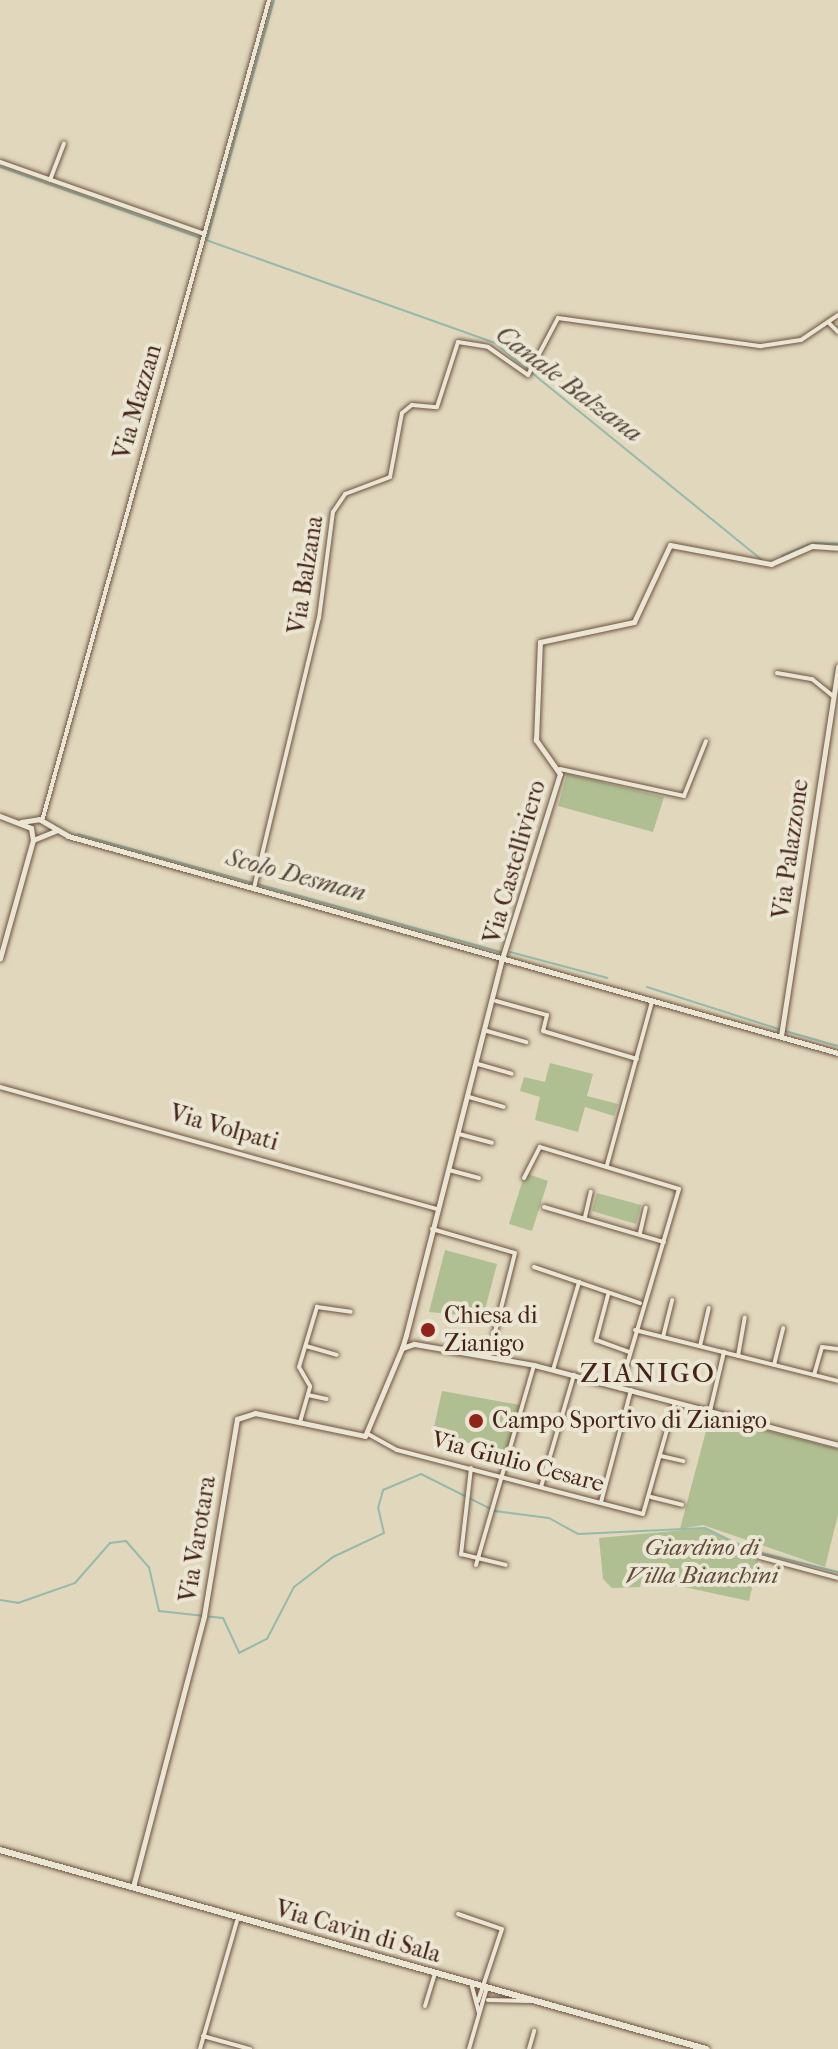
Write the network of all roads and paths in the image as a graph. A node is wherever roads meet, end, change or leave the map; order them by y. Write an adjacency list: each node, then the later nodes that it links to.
1 (269, 0): 5 (street, Via Mazzan)
2 (64, 144): 4 (street)
3 (0, 162): 4 (street)
4 (50, 180): 5 (street)
5 (204, 234): 17 (street, Via Mazzan)
6 (838, 315): 7 (street, Via Balzana)
7 (829, 323): 8 (street); 20 (street, Via Balzana)
8 (838, 332)
9 (838, 548): 14 (street, Via Castelliviero)
10 (838, 666): 12 (street, Via Palazzone)
11 (777, 673): 12 (street)
12 (832, 695): 26 (street, Via Palazzone)
13 (706, 741): 14 (street, Via Castelliviero)
14 (560, 769): 22 (street, Via Castelliviero)
15 (0, 816): 16 (street)
16 (21, 822): 17 (street); 18 (street)
17 (40, 823): 18 (street); 18 (street); 19 (street); 20 (street)
18 (31, 830): 19 (street)
19 (33, 840): 21 (street)
20 (255, 885): 22 (street)
21 (0, 958)
22 (500, 962): 23 (street); 24 (street)
23 (496, 1001): 25 (street); 29 (street)
24 (652, 1002): 26 (street); 29 (street)
25 (487, 1031): 27 (street); 30 (street)
26 (780, 1032): 28 (street)
27 (526, 1042)
28 (838, 1053)
29 (637, 1059): 37 (street)
30 (478, 1064): 31 (street); 33 (street)
31 (512, 1074)
32 (0, 1087): 44 (street, Via Volpati)
33 (469, 1097): 34 (street); 35 (street)
34 (504, 1107)
35 (459, 1134): 36 (street); 38 (street)
36 (492, 1143)
37 (606, 1165): 40 (street); 48 (street)
38 (449, 1170): 39 (street); 44 (street)
39 (479, 1178)
40 (524, 1178)
41 (591, 1192): 45 (street)
42 (544, 1207): 45 (street)
43 (646, 1208): 47 (street)
44 (438, 1209): 46 (street)
45 (584, 1217): 47 (street)
46 (432, 1229): 59 (street); 69 (street)
47 (640, 1233): 48 (street)
48 (664, 1242): 53 (street)
49 (534, 1267): 50 (street)
50 (579, 1282): 51 (street); 73 (street)
51 (609, 1294): 53 (street); 66 (street)
52 (672, 1300): 60 (street)
53 (640, 1303): 58 (street)
54 (709, 1308): 63 (street)
55 (351, 1312): 62 (street)
56 (745, 1318): 70 (street)
57 (783, 1328): 72 (street)
58 (634, 1330): 60 (street); 66 (street)
59 (406, 1335): 61 (street); 64 (street)
60 (663, 1337): 63 (street)
61 (414, 1344): 64 (street); 69 (street)
62 (306, 1346): 68 (street); 79 (street)
63 (700, 1346): 67 (street)
64 (402, 1348): 84 (street)
65 (838, 1349): 75 (street)
66 (629, 1352): 77 (street)
67 (724, 1352): 70 (street); 82 (street)
68 (337, 1355)
69 (489, 1356): 71 (street)
70 (738, 1356): 72 (street)
71 (534, 1365): 73 (street); 89 (street)
72 (774, 1365): 75 (street)
73 (553, 1370): 74 (street)
74 (574, 1375): 77 (street); 90 (street)
75 (814, 1375): 76 (street)
76 (838, 1381)
77 (620, 1388): 78 (street)
78 (631, 1390): 81 (street); 92 (street)
79 (308, 1395): 80 (street); 83 (street)
80 (327, 1399)
81 (675, 1402): 82 (street); 86 (street)
82 (710, 1411): 85 (street)
83 (300, 1424): 84 (street, Via Varotara); 100 (street, Via Varotara)
84 (368, 1434): 88 (street, Via Giulio Cesare)
85 (838, 1445)
86 (661, 1456): 87 (street); 91 (street)
87 (683, 1461)
88 (471, 1468): 89 (street, Via Giulio Cesare); 95 (street)
89 (501, 1477): 90 (street, Via Giulio Cesare); 95 (street)
90 (541, 1487): 92 (street, Via Giulio Cesare)
91 (651, 1497): 92 (street, Via Giulio Cesare); 93 (street)
92 (601, 1502)
93 (682, 1505)
94 (760, 1557): 98 (street)
95 (477, 1558): 96 (street); 97 (street)
96 (476, 1565)
97 (506, 1565)
98 (838, 1578)
99 (0, 1850): 100 (main road, Via Cavin di Sala)
100 (133, 1887): 103 (main road, Via Cavin di Sala)
101 (458, 1914): 105 (street)
102 (237, 1921): 112 (street)
103 (435, 1973): 104 (main road, Via Cavin di Sala); 109 (street)
104 (471, 1983): 105 (main road, Via Cavin di Sala); 106 (street)
105 (487, 1987): 106 (street); 107 (main road, Via Cavin di Sala); 108 (street)
106 (478, 2001): 110 (street)
107 (534, 2001): 108 (street); 117 (main road, Via Cavin di Sala)
108 (486, 2002): 110 (street)
109 (425, 2006)
110 (479, 2015): 115 (street)
111 (534, 2031): 116 (street)
112 (203, 2036): 113 (street); 114 (street)
113 (200, 2049)
114 (250, 2049)
115 (469, 2049)
116 (529, 2049)
117 (706, 2049)

